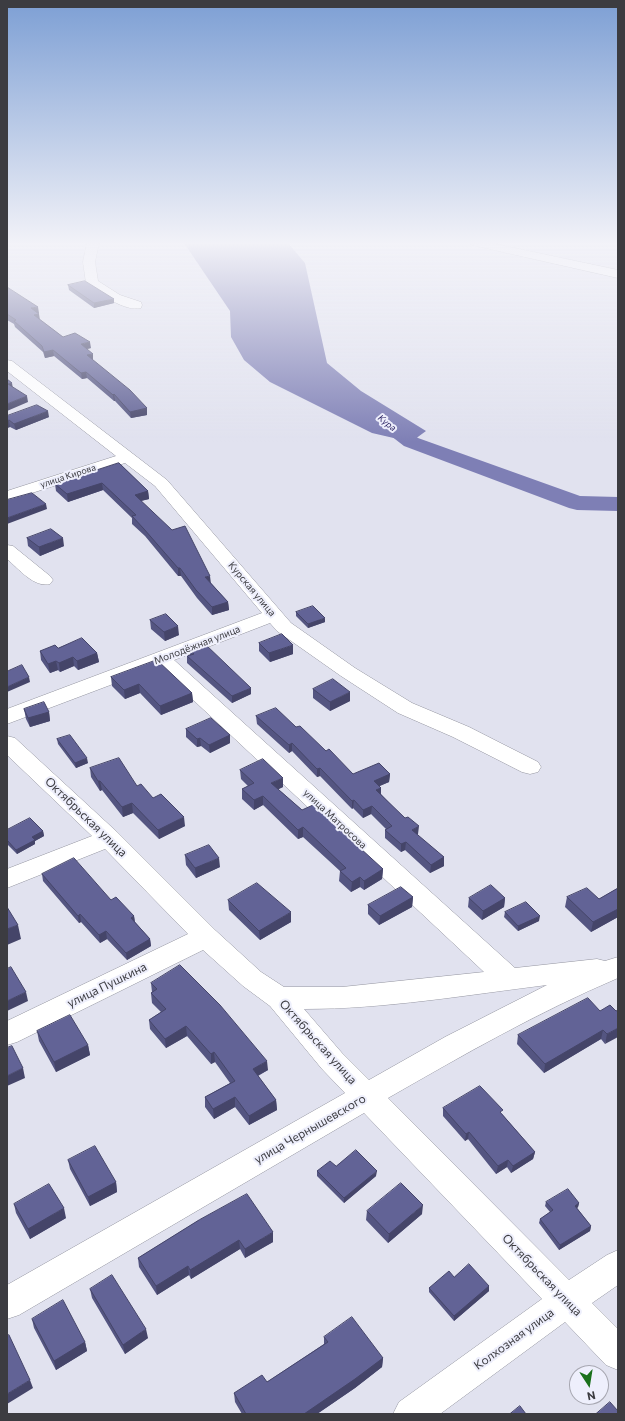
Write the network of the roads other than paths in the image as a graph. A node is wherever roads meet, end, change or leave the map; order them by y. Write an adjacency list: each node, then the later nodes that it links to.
1 (7, 364): 2 (street, Курская улица)
2 (125, 454): 3 (street, улица Кирова); 4 (street, улица Кирова); 7 (street, Курская улица)
3 (7, 487)
4 (7, 496)
5 (7, 550): 6 (street)
6 (44, 580)
7 (274, 615): 8 (street, Молодёжная улица); 11 (street, Курская улица)
8 (161, 659): 9 (street, Молодёжная улица); 16 (street, улица Матросова)
9 (7, 717)
10 (7, 743): 12 (street, Октябрьская улица)
11 (530, 767)
12 (109, 838): 13 (street); 14 (street, Октябрьская улица)
13 (7, 879)
14 (206, 937): 17 (street, Октябрьская улица); 18 (street, улица Пушкина)
15 (618, 967): 16 (street); 19 (street, улица Чернышевского)
16 (510, 980): 17 (street)
17 (279, 998): 19 (street, Октябрьская улица)
18 (7, 1034)
19 (367, 1096): 21 (street, Октябрьская улица); 22 (street, улица Чернышевского)
20 (618, 1266): 21 (street, Колхозная улица)
21 (567, 1301): 23 (street, Октябрьская улица); 24 (street, Колхозная улица)
22 (7, 1303)
23 (618, 1353)
24 (411, 1414)

